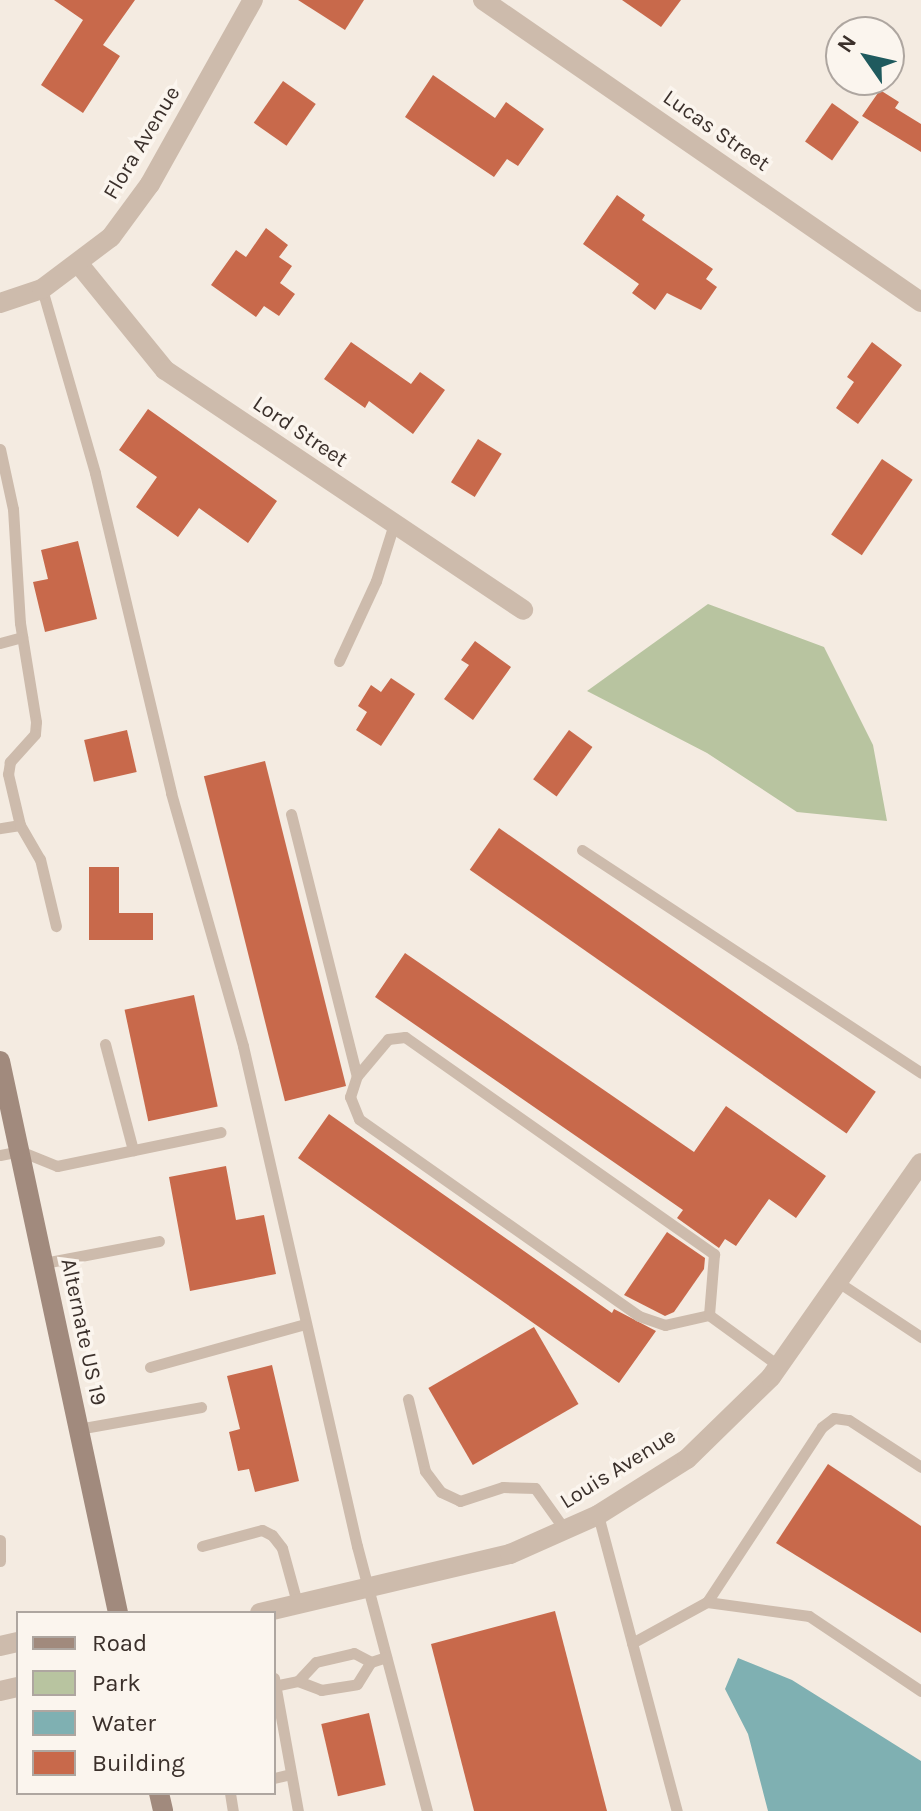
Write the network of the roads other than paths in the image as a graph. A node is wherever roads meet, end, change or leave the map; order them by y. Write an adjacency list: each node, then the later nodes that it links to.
1 (253, 0): 3 (street, Flora Avenue)
2 (483, 0): 5 (street, Lucas Street)
3 (78, 263): 4 (street, Flora Avenue); 8 (street, Lord Street)
4 (42, 289): 6 (street, Flora Avenue); 30 (lane)
5 (921, 302)
6 (0, 303)
7 (0, 449): 10 (lane)
8 (394, 524): 9 (street, Lord Street); 12 (lane)
9 (523, 610)
10 (22, 637): 11 (lane); 14 (lane)
11 (0, 643)
12 (339, 661)
13 (291, 814): 21 (lane)
14 (20, 825): 15 (lane); 17 (lane)
15 (0, 828)
16 (582, 850): 20 (lane)
17 (56, 926)
18 (105, 1044): 23 (lane)
19 (0, 1061): 24 (main road, Alternate US 19)
20 (921, 1073)
21 (357, 1076): 29 (lane); 29 (lane)
22 (221, 1132): 23 (lane)
23 (133, 1150): 24 (lane)
24 (10, 1153): 27 (main road, Alternate US 19)
25 (921, 1163): 28 (street, Louis Avenue)
26 (159, 1241): 27 (lane)
27 (44, 1263): 36 (main road, Alternate US 19)
28 (838, 1282): 31 (lane); 32 (street, Louis Avenue)
29 (709, 1315): 32 (lane)
30 (305, 1324): 33 (lane); 43 (lane)
31 (921, 1337)
32 (779, 1366): 38 (street, Louis Avenue)
33 (150, 1367)
34 (408, 1399): 39 (lane)
35 (201, 1407): 36 (lane)
36 (78, 1429): 46 (main road, Alternate US 19)
37 (921, 1467): 44 (lane)
38 (598, 1515): 39 (street, Louis Avenue); 48 (lane)
39 (565, 1530): 43 (street, Louis Avenue)
40 (0, 1540): 42 (lane)
41 (202, 1546): 45 (lane)
42 (0, 1561)
43 (367, 1589): 45 (street, Louis Avenue); 49 (lane)
44 (707, 1602): 48 (lane); 54 (lane)
45 (298, 1606): 47 (street, Louis Avenue)
46 (118, 1611)
47 (271, 1611)
48 (632, 1643): 59 (lane)
49 (386, 1657): 50 (lane); 58 (lane)
50 (371, 1662): 51 (lane); 51 (lane)
51 (298, 1681): 52 (lane)
52 (276, 1683)
53 (276, 1689): 55 (lane)
54 (921, 1691)
55 (291, 1774): 56 (lane); 57 (lane)
56 (276, 1778)
57 (298, 1811)
58 (427, 1811)
59 (677, 1811)

